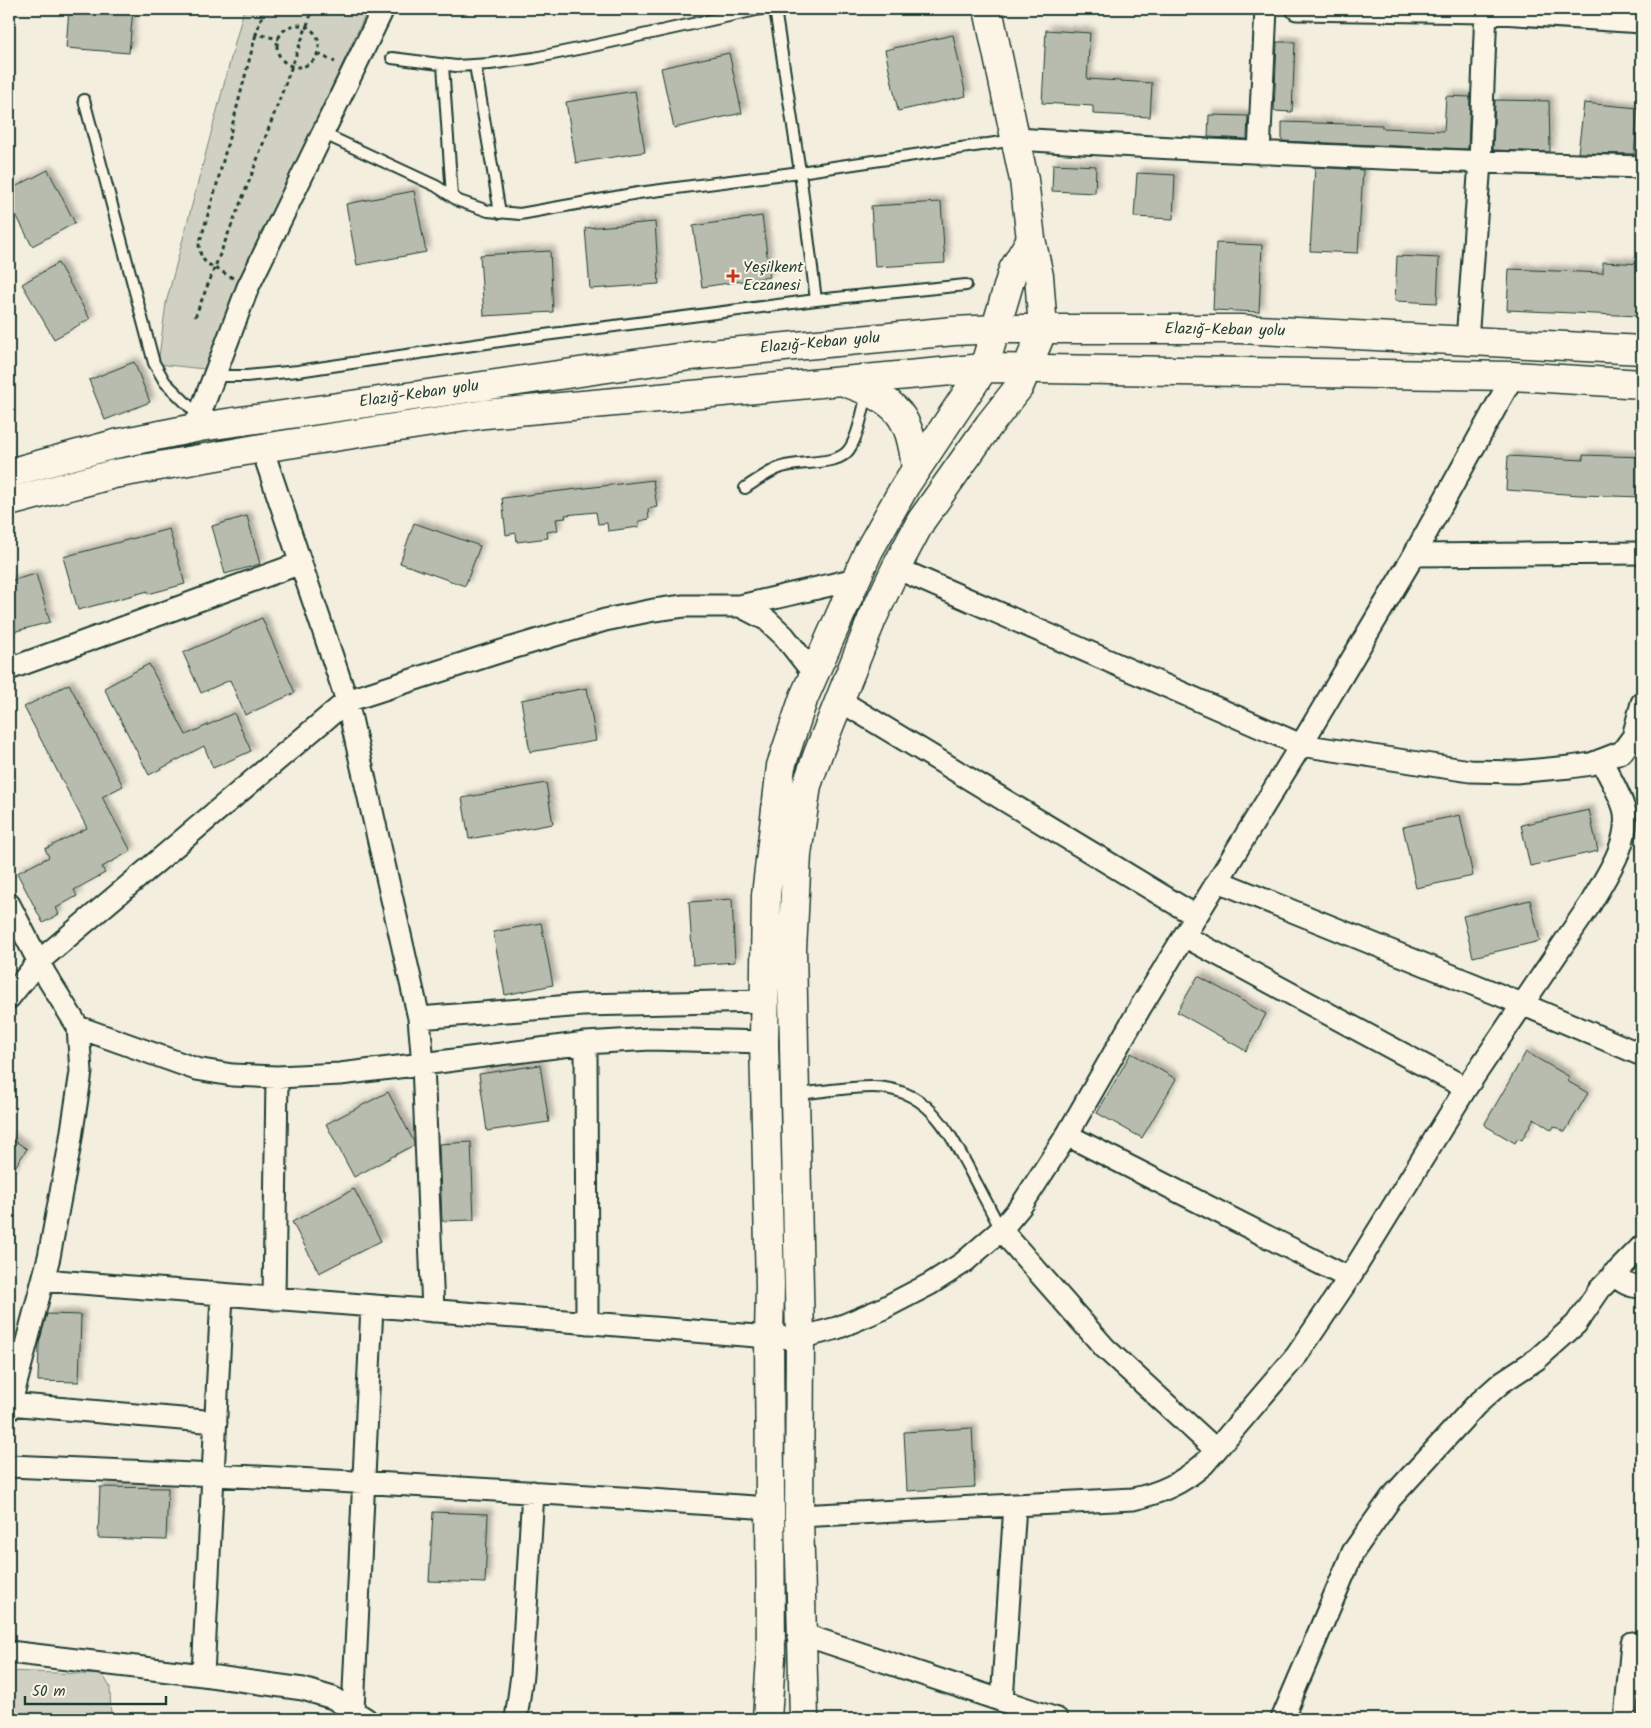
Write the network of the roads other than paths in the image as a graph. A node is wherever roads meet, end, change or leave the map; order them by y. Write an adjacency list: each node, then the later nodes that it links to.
1 (383, 9): 13 (street)
2 (762, 9): 11 (lane)
3 (775, 9): 18 (lane)
4 (988, 9): 14 (main road)
5 (1266, 9): 15 (street)
6 (1297, 9): 7 (street)
7 (1486, 10): 8 (street); 16 (street)
8 (1642, 22)
9 (392, 58): 10 (lane)
10 (443, 65): 11 (lane); 19 (lane)
11 (475, 65): 20 (lane)
12 (84, 100): 35 (lane)
13 (322, 133): 19 (lane); 30 (street)
14 (1016, 140): 15 (street); 18 (lane); 21 (main road)
15 (1259, 153): 16 (street)
16 (1480, 162): 17 (street); 26 (street)
17 (1642, 167)
18 (800, 172): 20 (lane); 23 (lane)
19 (452, 196): 20 (lane)
20 (500, 213)
21 (1031, 240): 24 (main road); 25 (main road)
22 (966, 284): 23 (lane)
23 (816, 300): 30 (lane)
24 (997, 329): 25 (main road, Elazığ-Keban yolu); 28 (main road); 35 (main road, Elazığ-Keban yolu)
25 (1043, 329): 26 (main road, Elazığ-Keban yolu); 29 (main road)
26 (1467, 341): 27 (main road, Elazığ-Keban yolu)
27 (1642, 350)
28 (984, 368): 29 (main road, Elazığ-Keban yolu); 32 (main road, Elazığ-Keban yolu); 37 (main road)
29 (1026, 369): 31 (main road, Elazığ-Keban yolu); 44 (main road)
30 (214, 376): 35 (street)
31 (1513, 376): 33 (main road, Elazığ-Keban yolu); 42 (street)
32 (841, 381): 34 (main road); 36 (main road, Elazığ-Keban yolu)
33 (1642, 384)
34 (868, 390): 37 (main road); 39 (lane)
35 (199, 421): 38 (main road, Elazığ-Keban yolu)
36 (262, 448): 40 (main road, Elazığ-Keban yolu); 43 (street)
37 (916, 469): 45 (main road)
38 (9, 473)
39 (745, 488)
40 (9, 502)
41 (1642, 553): 42 (street)
42 (1414, 555): 52 (street)
43 (301, 563): 47 (street); 50 (street)
44 (896, 568): 49 (main road); 52 (street)
45 (856, 579): 46 (street); 48 (main road)
46 (740, 606): 48 (street); 50 (street)
47 (9, 669)
48 (814, 674): 60 (main road)
49 (839, 700): 56 (street); 70 (main road)
50 (347, 701): 58 (street); 62 (street)
51 (1642, 703): 53 (street)
52 (1301, 745): 53 (street); 54 (street)
53 (1601, 760): 61 (street)
54 (1218, 881): 56 (street); 61 (street)
55 (9, 904): 58 (street)
56 (1196, 916): 57 (street)
57 (1184, 936): 69 (street); 71 (street)
58 (38, 962): 59 (street); 63 (street)
59 (9, 998)
60 (764, 1001): 62 (street); 64 (main road)
61 (1522, 1004): 66 (street); 69 (street)
62 (419, 1018): 67 (street)
63 (78, 1027): 68 (street); 76 (street)
64 (764, 1042): 65 (street); 83 (main road)
65 (586, 1043): 67 (street); 82 (street)
66 (1642, 1055)
67 (423, 1064): 68 (street); 81 (street)
68 (277, 1076): 79 (street)
69 (1466, 1088): 75 (street)
70 (795, 1094): 72 (lane); 84 (main road)
71 (1067, 1135): 72 (street); 75 (street)
72 (1002, 1230): 84 (street); 87 (street)
73 (1642, 1246): 74 (street)
74 (1613, 1274): 77 (street); 105 (street)
75 (1349, 1278): 87 (street)
76 (43, 1280): 78 (street); 85 (street)
77 (1642, 1287)
78 (222, 1294): 79 (street); 86 (street)
79 (274, 1299): 80 (street)
80 (372, 1306): 81 (street); 90 (street)
81 (433, 1311): 82 (street)
82 (587, 1323): 83 (street)
83 (769, 1337): 84 (street); 93 (main road)
84 (800, 1338): 94 (main road)
85 (9, 1406): 86 (street)
86 (216, 1422): 89 (street)
87 (1216, 1450): 92 (street)
88 (9, 1466): 89 (street)
89 (213, 1474): 90 (street); 98 (street)
90 (364, 1483): 91 (street); 100 (street)
91 (533, 1492): 93 (street); 101 (street)
92 (1015, 1505): 94 (street); 99 (street)
93 (770, 1508): 102 (main road)
94 (799, 1516): 95 (main road)
95 (802, 1634): 99 (street); 103 (main road)
96 (1632, 1643): 106 (street)
97 (9, 1652): 98 (street)
98 (203, 1674): 100 (street)
99 (1002, 1701): 104 (street)
100 (360, 1715)
101 (516, 1719)
102 (767, 1719)
103 (804, 1719)
104 (1057, 1719)
105 (1282, 1719)
106 (1625, 1719)

